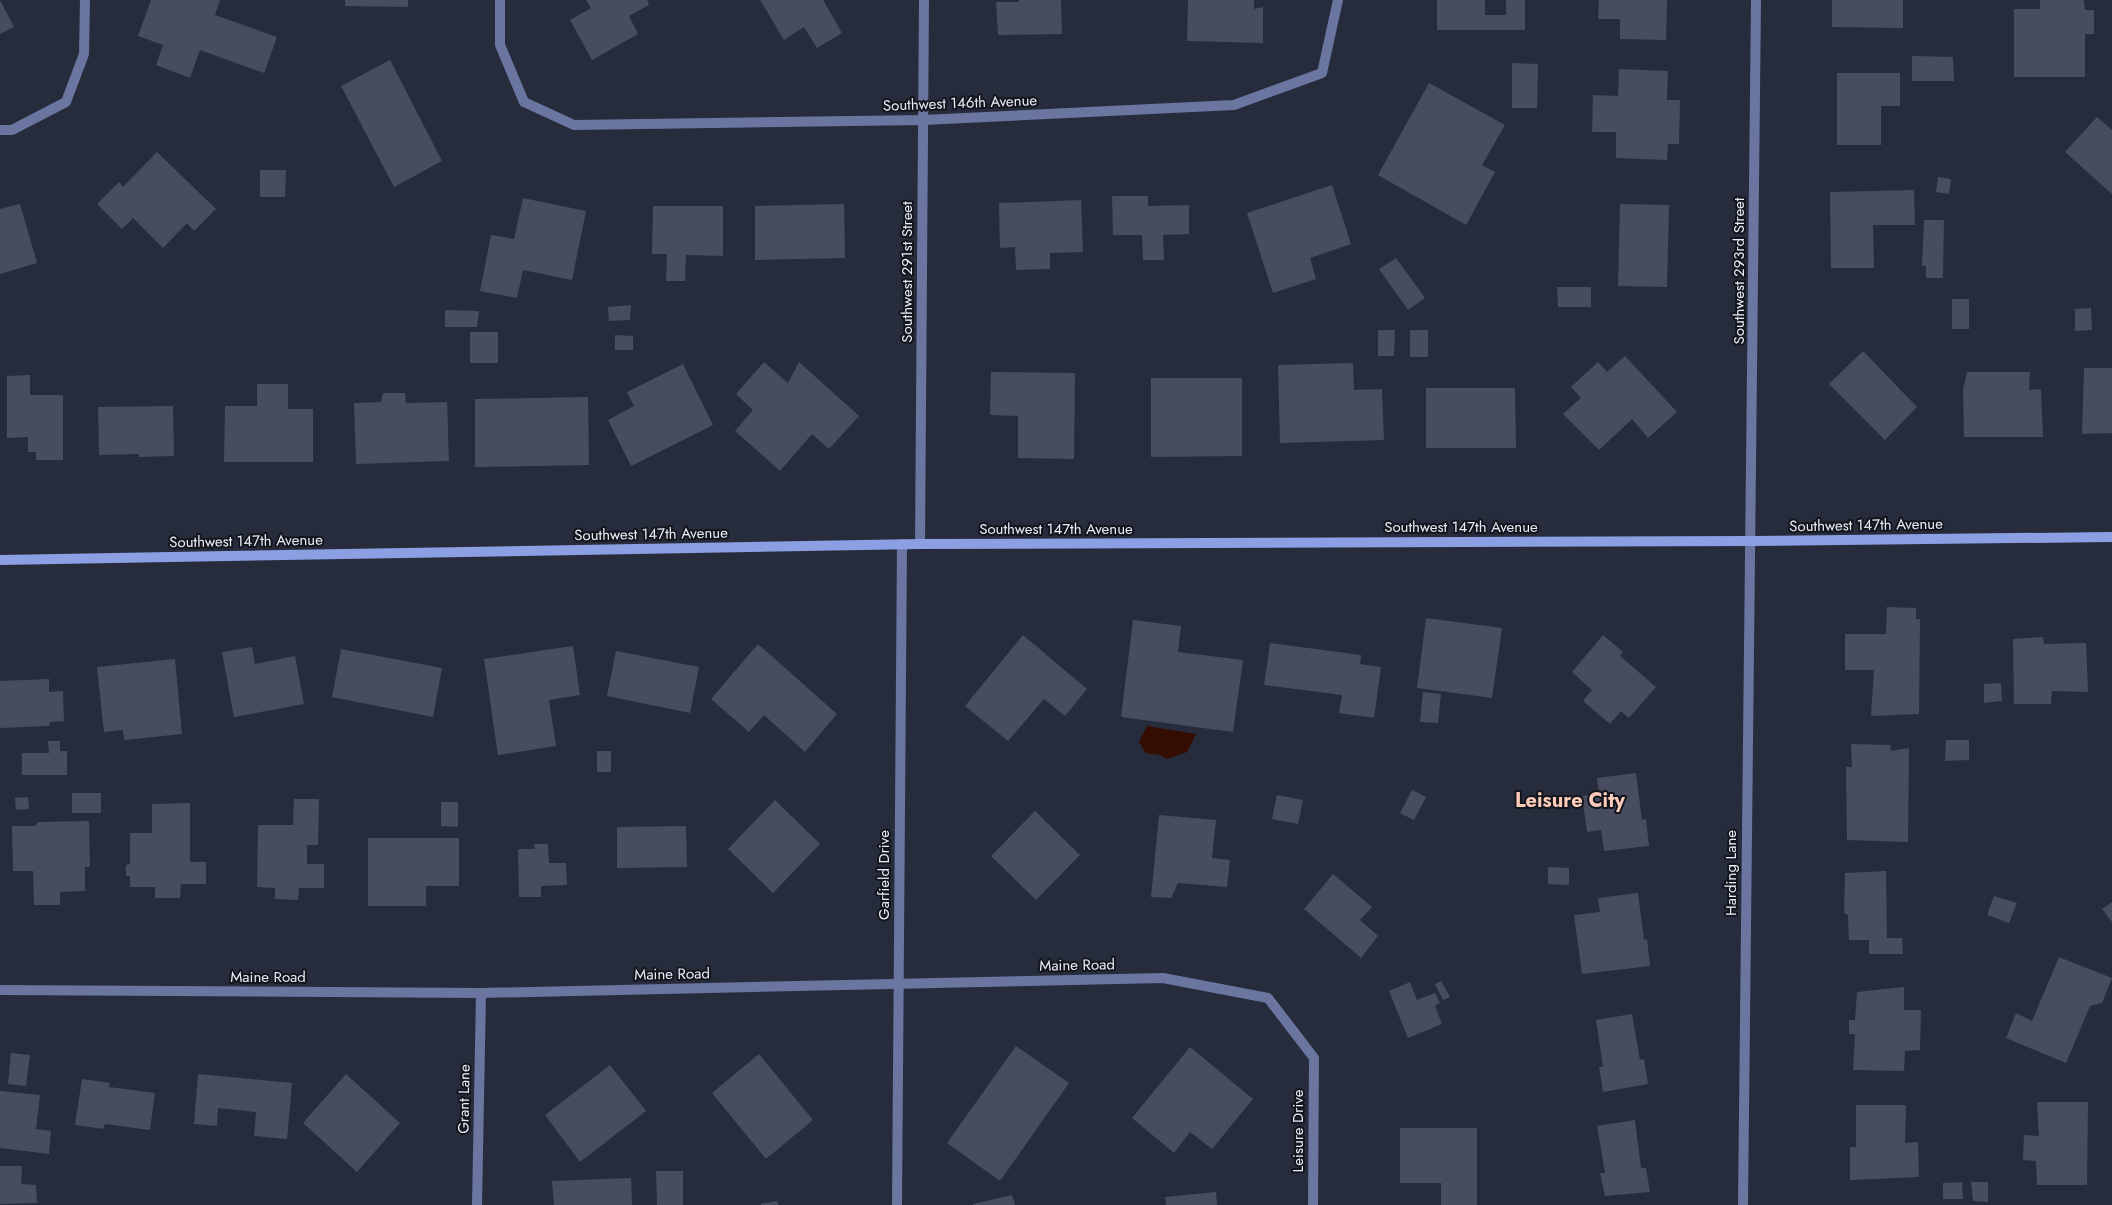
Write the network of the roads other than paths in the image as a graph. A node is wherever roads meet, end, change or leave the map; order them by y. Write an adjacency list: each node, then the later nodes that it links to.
1 (85, 0): 7 (street)
2 (500, 0): 6 (street, Southwest 146th Avenue)
3 (924, 0): 6 (street, Southwest 291st Street)
4 (1338, 0): 6 (street, Southwest 146th Avenue)
5 (1756, 0): 9 (street, Southwest 293rd Street)
6 (923, 120): 11 (street, Southwest 291st Street)
7 (0, 130)
8 (2112, 537): 9 (street, Southwest 147th Avenue)
9 (1750, 541): 11 (street, Southwest 147th Avenue); 20 (street, Harding Lane)
10 (902, 544): 11 (street, Southwest 147th Avenue); 12 (street, Southwest 147th Avenue); 13 (street, Garfield Drive)
11 (920, 544)
12 (0, 560)
13 (899, 984): 15 (street, Maine Road); 16 (street, Maine Road); 18 (street, Garfield Drive)
14 (0, 990): 15 (street, Maine Road)
15 (481, 993): 17 (street, Grant Lane)
16 (1314, 1058): 19 (street, Leisure Drive)
17 (477, 1205)
18 (896, 1205)
19 (1313, 1205)
20 (1743, 1205)

